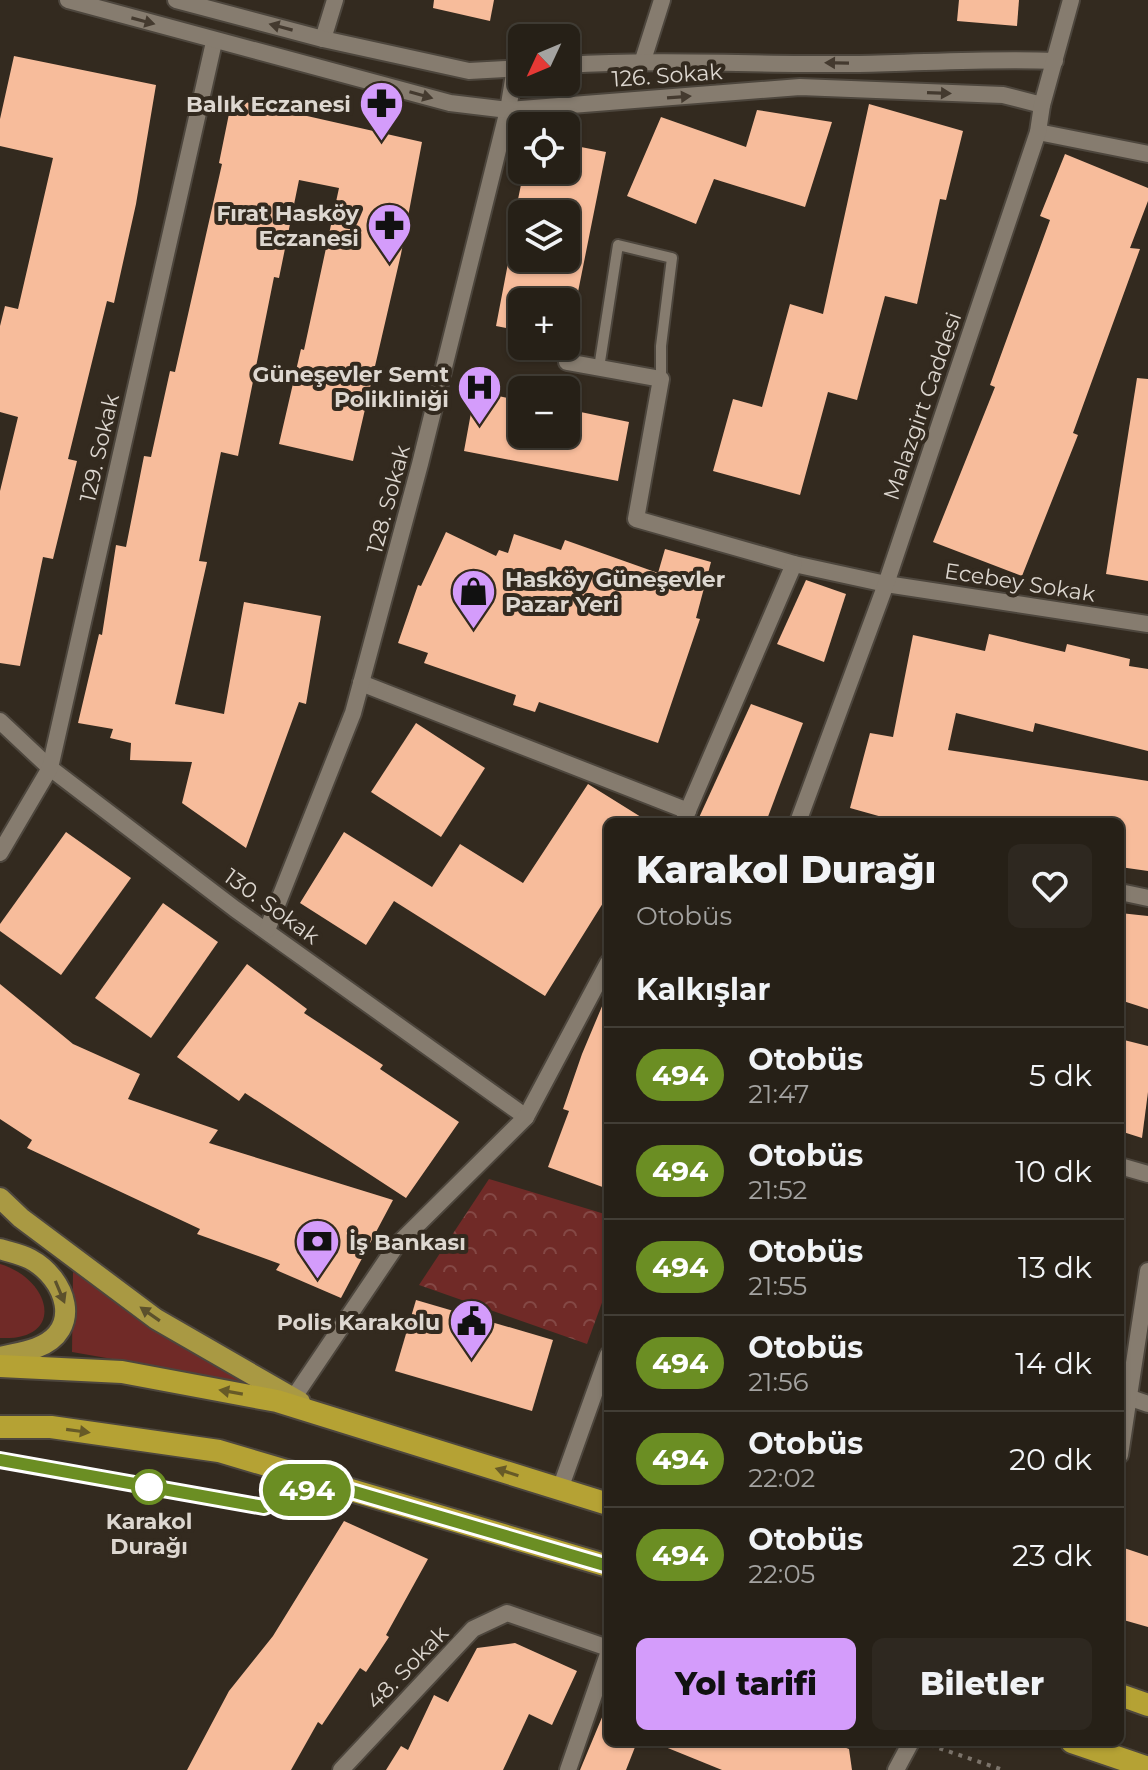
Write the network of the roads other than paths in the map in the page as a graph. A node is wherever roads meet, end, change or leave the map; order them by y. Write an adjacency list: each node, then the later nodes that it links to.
1 (68, 0): 7 (street, 126. Sokak, one-way to 7)
2 (176, 0): 6 (street, one-way to 2)
3 (335, 0): 6 (street)
4 (662, 0): 8 (street)
5 (1071, 0): 9 (street, Malazgirt Caddesi)
6 (323, 39): 11 (street)
7 (214, 42): 14 (street, 126. Sokak, one-way to 14); 25 (street, 129. Sokak)
8 (643, 60): 9 (street, 126. Sokak, one-way to 8); 10 (street, 126. Sokak)
9 (1055, 61): 13 (street, Malazgirt Caddesi)
10 (580, 64)
11 (508, 69)
12 (511, 96): 14 (street, 128. Sokak)
13 (1042, 105): 14 (street, 126. Sokak, one-way to 13); 15 (street, Malazgirt Caddesi)
14 (508, 110): 23 (street, 128. Sokak)
15 (1038, 132): 16 (street); 21 (street, Malazgirt Caddesi)
16 (1148, 154)
17 (567, 362): 18 (street)
18 (599, 368): 19 (street); 19 (lane)
19 (661, 379): 20 (street, Ecebey Sokak)
20 (794, 564): 21 (street, Ecebey Sokak); 26 (street)
21 (886, 584): 22 (street, Ecebey Sokak); 27 (street, Malazgirt Caddesi)
22 (1148, 624)
23 (361, 683): 26 (street); 31 (street, 128. Sokak)
24 (0, 721): 25 (street, 130. Sokak)
25 (50, 768): 28 (street, 129. Sokak); 31 (street, 130. Sokak)
26 (686, 817)
27 (799, 818)
28 (0, 853)
29 (1124, 893): 30 (street)
30 (1148, 898)
31 (267, 930): 33 (street, 130. Sokak)
32 (604, 971): 33 (street)
33 (526, 1117): 45 (street)
34 (1124, 1167): 35 (street)
35 (1148, 1174)
36 (0, 1198): 38 (main road)
37 (0, 1218): 38 (main road)
38 (21, 1218): 45 (main road, one-way to 38)
39 (0, 1249): 41 (main road, one-way to 41)
40 (1148, 1271): 44 (street)
41 (0, 1357)
42 (0, 1366): 47 (highway, one-way to 42)
43 (604, 1366): 51 (street)
44 (1124, 1396): 46 (street)
45 (292, 1400): 47 (main road)
46 (1148, 1404)
47 (368, 1426): 51 (highway, one-way to 47)
48 (0, 1427): 50 (highway, one-way to 50)
49 (0, 1460): 50 (lane)
50 (324, 1483): 53 (highway)
51 (560, 1489): 52 (highway)
52 (604, 1503)
53 (604, 1565)
54 (604, 1647): 61 (street, 48. Sokak)
55 (604, 1666): 62 (street)
56 (1124, 1696): 57 (highway)
57 (1148, 1705)
58 (909, 1746): 63 (street)
59 (1084, 1746): 60 (highway)
60 (1148, 1768)
61 (341, 1770)
62 (568, 1770)
63 (896, 1770)

